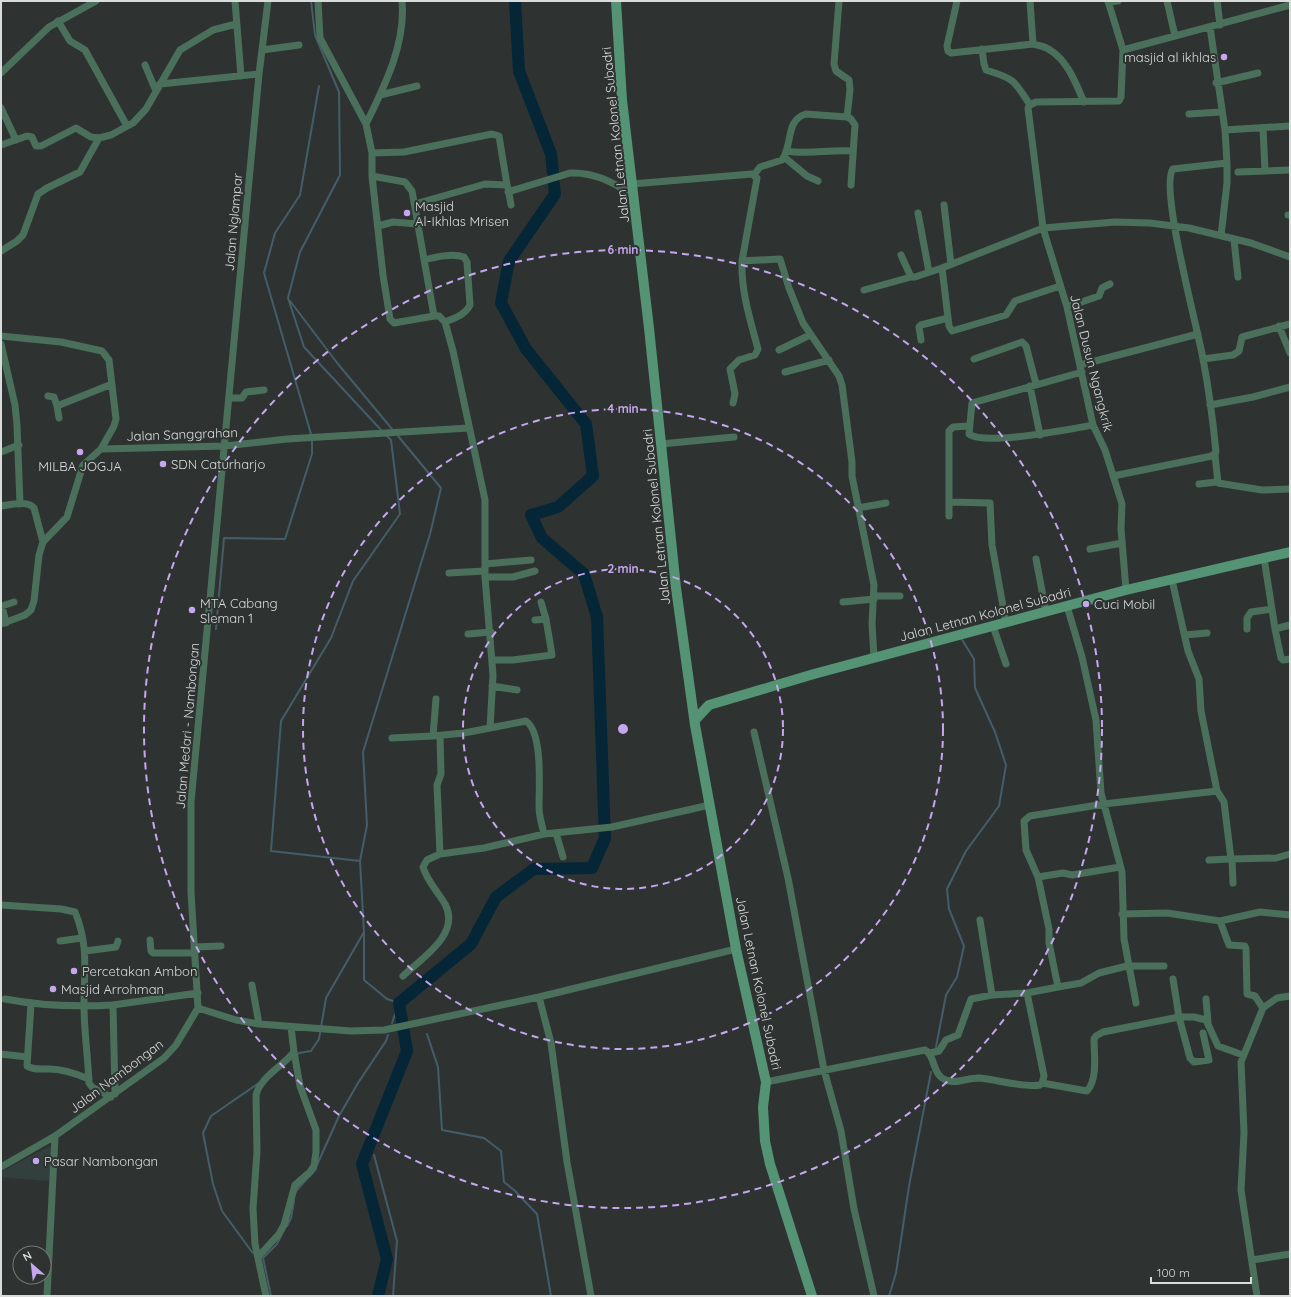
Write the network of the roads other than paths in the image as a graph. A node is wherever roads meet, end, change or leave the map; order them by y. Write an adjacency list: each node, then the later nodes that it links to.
1 (96, 1): 16 (street)
2 (235, 1): 17 (street)
3 (268, 1): 24 (street, Jalan Nglampar)
4 (318, 1): 42 (street)
5 (402, 1): 35 (street)
6 (616, 1): 60 (main road, Jalan Letnan Kolonel Subadri)
7 (839, 1): 41 (street)
8 (957, 1): 23 (street)
9 (1030, 1): 21 (street)
10 (1118, 1): 13 (street)
11 (1167, 1): 20 (street)
12 (1217, 1): 18 (street)
13 (1108, 2): 25 (street)
14 (1281, 4): 15 (street); 18 (street)
15 (1290, 5)
16 (58, 21): 27 (street); 43 (street)
17 (236, 24): 30 (street); 32 (street)
18 (1220, 25): 19 (street)
19 (1210, 27): 20 (street); 31 (street)
20 (1175, 36): 25 (street)
21 (1033, 44): 23 (street); 36 (street)
22 (299, 45): 24 (street)
23 (982, 49): 37 (street)
24 (262, 50): 29 (street, Jalan Nglampar)
25 (1123, 50): 36 (street)
26 (145, 65): 34 (street)
27 (1, 73)
28 (1258, 73): 31 (street)
29 (259, 74): 30 (street); 112 (street, Jalan Nglampar)
30 (241, 76): 32 (street)
31 (1216, 82): 39 (street)
32 (160, 84): 34 (street)
33 (417, 86): 35 (street)
34 (156, 91): 43 (street)
35 (380, 95): 42 (street)
36 (1084, 102): 37 (street)
37 (1030, 105): 72 (street, Jalan Dusun Ngangkrik)
38 (1, 108): 48 (street)
39 (1222, 112): 40 (street); 46 (street)
40 (1189, 114)
41 (847, 118): 50 (street); 52 (street)
42 (366, 124): 51 (street)
43 (127, 126): 47 (street)
44 (1290, 126): 45 (street)
45 (1263, 128): 46 (street); 55 (street)
46 (1225, 130): 53 (street)
47 (99, 138): 48 (street); 75 (street)
48 (16, 140): 49 (street)
49 (1, 146)
50 (853, 151): 52 (street); 62 (street)
51 (372, 153): 58 (street); 61 (street)
52 (785, 154): 57 (street); 59 (street)
53 (1227, 163): 71 (street); 73 (street)
54 (1290, 170): 55 (street)
55 (1265, 171): 56 (street)
56 (1238, 172)
57 (754, 175): 60 (street); 79 (street)
58 (372, 176): 65 (street); 70 (street)
59 (818, 181)
60 (632, 184): 64 (main road, Jalan Letnan Kolonel Subadri)
61 (507, 185): 63 (street); 65 (street)
62 (851, 185)
63 (508, 192): 64 (street); 66 (street)
64 (633, 195): 122 (main road, Jalan Letnan Kolonel Subadri)
65 (415, 204): 69 (street)
66 (511, 205)
67 (944, 205): 80 (street)
68 (918, 213): 82 (street)
69 (417, 224): 70 (street); 78 (street)
70 (378, 226): 90 (street)
71 (1174, 226): 72 (street); 73 (street); 95 (street)
72 (1044, 232): 80 (street); 87 (street, Jalan Dusun Ngangkrik)
73 (1221, 236): 74 (street)
74 (1234, 240): 77 (street); 84 (street)
75 (1, 251)
76 (901, 255): 83 (street)
77 (1290, 257)
78 (424, 260): 90 (street); 92 (street)
79 (742, 261): 96 (street); 113 (street)
80 (951, 264): 81 (street)
81 (942, 268): 82 (street); 91 (street)
82 (929, 272): 83 (street)
83 (910, 275): 85 (street); 88 (street)
84 (1238, 277)
85 (873, 282)
86 (1110, 284): 89 (street)
87 (1060, 286): 89 (street, Jalan Dusun Ngangkrik); 91 (street)
88 (864, 290)
89 (1067, 307): 105 (street, Jalan Dusun Ngangkrik)
90 (434, 316): 92 (street)
91 (948, 318): 98 (street)
92 (445, 322): 119 (street)
93 (1290, 324): 94 (street)
94 (1279, 326): 101 (street); 103 (street)
95 (1198, 334): 103 (street); 105 (street)
96 (810, 335): 100 (street); 104 (street)
97 (1, 336): 107 (street, Jalan Sanggrahan)
98 (921, 340)
99 (1, 344): 123 (street)
100 (779, 350)
101 (1290, 353)
102 (974, 359): 108 (street)
103 (1203, 359): 114 (street)
104 (829, 360): 106 (street); 136 (street)
105 (1081, 369): 108 (street); 117 (street, Jalan Dusun Ngangkrik)
106 (785, 372)
107 (112, 384): 115 (street); 125 (street, Jalan Sanggrahan)
108 (1033, 385): 118 (street); 120 (street)
109 (1290, 387): 114 (street)
110 (264, 390): 112 (street)
111 (48, 396): 115 (street)
112 (229, 398): 124 (street, Jalan Nglampar)
113 (733, 403)
114 (1210, 405): 127 (street)
115 (57, 406): 116 (street)
116 (59, 418)
117 (1093, 425): 120 (street); 128 (street, Jalan Dusun Ngangkrik)
118 (969, 426): 120 (street); 132 (street)
119 (469, 428): 124 (street, Jalan Sanggrahan); 145 (street)
120 (1040, 435)
121 (734, 437): 122 (street)
122 (662, 444): 178 (main road, Jalan Letnan Kolonel Subadri)
123 (19, 445): 126 (street); 134 (street)
124 (225, 446): 125 (street, Jalan Sanggrahan); 209 (street, Jalan Medari - Nambongan)
125 (101, 449): 138 (street)
126 (1, 452)
127 (1215, 455): 128 (street); 129 (street)
128 (1113, 476): 139 (street, Jalan Dusun Ngangkrik)
129 (1216, 482): 130 (street); 131 (street)
130 (1199, 484)
131 (1290, 489)
132 (950, 502): 137 (street); 162 (street)
133 (886, 503): 136 (street)
134 (20, 504): 135 (street); 138 (street)
135 (1, 506)
136 (858, 508): 151 (street)
137 (949, 516)
138 (43, 542): 161 (street)
139 (1122, 543): 140 (street); 149 (street, Jalan Dusun Ngangkrik)
140 (1090, 549)
141 (1290, 552): 142 (main road, Jalan Letnan Kolonel Subadri)
142 (1264, 558): 148 (main road, Jalan Letnan Kolonel Subadri); 157 (street)
143 (1036, 559): 158 (street)
144 (531, 560): 145 (street)
145 (485, 571): 146 (street); 147 (street); 167 (street)
146 (535, 571)
147 (449, 573)
148 (1172, 580): 149 (main road, Jalan Letnan Kolonel Subadri); 170 (street)
149 (1126, 590): 156 (main road, Jalan Letnan Kolonel Subadri)
150 (900, 596): 151 (street)
151 (874, 598): 154 (street); 171 (street)
152 (14, 602): 155 (street)
153 (541, 602): 159 (street)
154 (843, 602)
155 (1, 606): 161 (street)
156 (1067, 606): 158 (main road, Jalan Letnan Kolonel Subadri); 186 (street)
157 (1272, 609): 165 (street); 166 (street)
158 (1046, 612): 162 (main road, Jalan Letnan Kolonel Subadri)
159 (546, 619): 160 (street); 173 (street)
160 (535, 620)
161 (4, 623)
162 (1006, 623): 164 (main road, Jalan Letnan Kolonel Subadri)
163 (1290, 625): 166 (street)
164 (993, 626): 171 (main road, Jalan Letnan Kolonel Subadri); 174 (street)
165 (1247, 629)
166 (1274, 629): 172 (street)
167 (491, 632): 169 (street); 173 (street)
168 (1207, 632): 170 (street)
169 (468, 634)
170 (1185, 635): 185 (street)
171 (874, 657): 179 (main road, Jalan Letnan Kolonel Subadri)
172 (1290, 659)
173 (492, 660): 175 (street)
174 (1006, 664)
175 (492, 686): 176 (street); 181 (street)
176 (517, 690)
177 (436, 699): 183 (street)
178 (692, 704): 179 (main road); 180 (main road, Jalan Letnan Kolonel Subadri)
179 (709, 705): 180 (main road)
180 (695, 720): 187 (main road, Jalan Letnan Kolonel Subadri)
181 (490, 728): 183 (street); 189 (street)
182 (754, 732): 240 (street)
183 (436, 736): 184 (street); 190 (street)
184 (392, 738)
185 (1217, 791): 186 (street); 193 (street)
186 (1104, 804): 195 (street); 196 (street)
187 (710, 805): 188 (street); 208 (main road, Jalan Letnan Kolonel Subadri)
188 (556, 832): 189 (street); 192 (street)
189 (544, 834): 190 (street)
190 (440, 854): 213 (street)
191 (1290, 854): 193 (street)
192 (563, 857)
193 (1232, 859): 194 (street); 197 (street)
194 (1209, 860)
195 (1120, 867): 196 (street); 199 (street)
196 (1038, 877): 216 (street)
197 (1233, 883)
198 (1, 906): 203 (street)
199 (1122, 914): 202 (street); 211 (street)
200 (1290, 915): 202 (street)
201 (980, 920): 219 (street)
202 (1220, 921): 229 (street)
203 (82, 938): 205 (street); 210 (street)
204 (150, 940): 209 (street)
205 (60, 941)
206 (118, 941): 210 (street)
207 (220, 946): 209 (street)
208 (736, 949): 221 (street); 242 (main road, Jalan Letnan Kolonel Subadri)
209 (194, 950): 218 (street, Jalan Medari - Nambongan)
210 (85, 951): 227 (street)
211 (1127, 966): 212 (street); 216 (street); 224 (street)
212 (1164, 966)
213 (404, 976)
214 (1173, 979): 230 (street)
215 (252, 985): 232 (street)
216 (1058, 987): 217 (street)
217 (1027, 992): 219 (street); 243 (street)
218 (198, 993): 226 (street); 228 (street, Jalan Medari - Nambongan)
219 (992, 995): 236 (street)
220 (1290, 996): 229 (street)
221 (539, 997): 233 (street); 252 (street)
222 (5, 999): 225 (street)
223 (1206, 999): 231 (street)
224 (1136, 1003)
225 (31, 1004): 227 (street); 239 (street)
226 (113, 1005): 227 (street); 244 (street)
227 (84, 1006): 241 (street)
228 (198, 1008): 232 (street); 244 (street, Jalan Nambongan)
229 (1262, 1008): 238 (street)
230 (1179, 1017): 231 (street); 234 (street); 243 (street)
231 (1208, 1022): 238 (street)
232 (259, 1024): 233 (street)
233 (291, 1027): 235 (street)
234 (1203, 1033)
235 (294, 1052): 248 (street); 248 (street)
236 (930, 1053): 240 (street); 243 (street)
237 (1, 1054): 239 (street)
238 (1243, 1055): 249 (street)
239 (27, 1057): 241 (street)
240 (824, 1070): 242 (street); 254 (street)
241 (89, 1079): 244 (street)
242 (766, 1082): 253 (main road, Jalan Letnan Kolonel Subadri)
243 (1042, 1083)
244 (113, 1096): 245 (street, Jalan Nambongan)
245 (55, 1136): 246 (street, Jalan Nambongan); 250 (street)
246 (1, 1166)
247 (1290, 1254): 249 (street)
248 (258, 1256): 251 (street)
249 (1252, 1260): 255 (street)
250 (47, 1296)
251 (266, 1296)
252 (591, 1296)
253 (812, 1296)
254 (874, 1296)
255 (1257, 1296)

